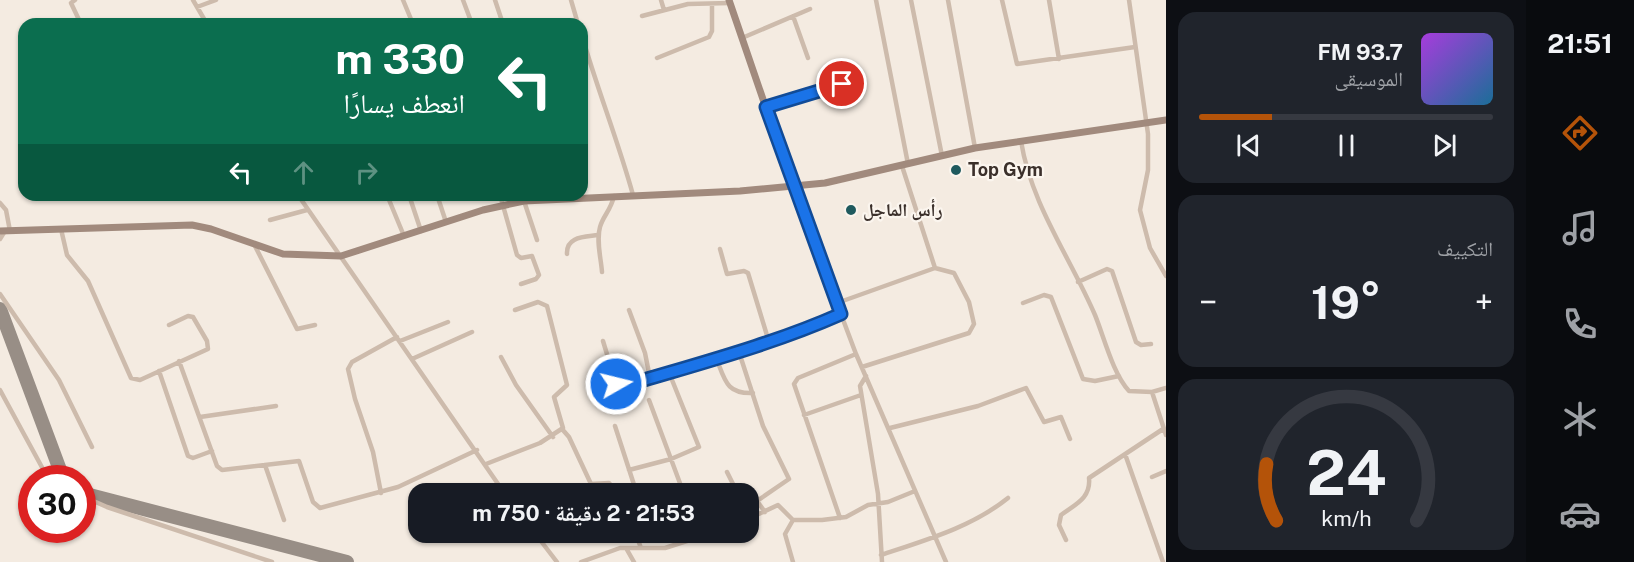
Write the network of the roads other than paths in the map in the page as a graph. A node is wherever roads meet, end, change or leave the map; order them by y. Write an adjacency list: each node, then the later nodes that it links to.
1 (193, 0): 18 (street)
2 (216, 0): 18 (street)
3 (403, 0): 25 (street)
4 (464, 0): 26 (street)
5 (495, 0): 27 (street)
6 (572, 0): 28 (street)
7 (661, 0): 20 (street)
8 (876, 0): 42 (street)
9 (911, 0): 41 (street)
10 (948, 0): 40 (street)
11 (1002, 0): 34 (street)
12 (1050, 0): 34 (street)
13 (1129, 0): 30 (street)
14 (72, 1): 23 (street)
15 (730, 1): 17 (street); 29 (street)
16 (692, 2): 17 (street); 20 (street)
17 (712, 4): 32 (street)
18 (197, 7): 24 (street)
19 (810, 9): 22 (street)
20 (664, 10): 21 (street)
21 (642, 16)
22 (792, 16): 29 (street); 33 (street)
23 (79, 18)
24 (203, 18)
25 (410, 18)
26 (470, 18)
27 (501, 18)
28 (576, 18)
29 (742, 38): 36 (street)
30 (1136, 47): 34 (street); 38 (street)
31 (588, 56): 44 (street)
32 (657, 58)
33 (807, 58)
34 (1059, 59)
35 (842, 84): 36 (street)
36 (766, 107): 43 (street)
37 (1166, 120): 38 (street)
38 (1147, 122): 39 (street); 71 (street)
39 (1020, 140): 40 (street); 72 (street)
40 (975, 148): 41 (street)
41 (942, 156): 42 (street)
42 (905, 165): 43 (street); 69 (street)
43 (793, 187): 44 (street); 75 (street)
44 (633, 195): 46 (street)
45 (588, 196): 46 (street)
46 (614, 196): 61 (street)
47 (302, 201): 55 (street)
48 (389, 201): 62 (street)
49 (411, 201): 60 (street)
50 (439, 201): 57 (street)
51 (502, 201): 54 (street)
52 (524, 201): 54 (street); 64 (street)
53 (0, 203): 59 (street)
54 (503, 205): 57 (street); 73 (street)
55 (307, 210): 56 (street); 68 (street)
56 (270, 220)
57 (446, 222): 60 (street)
58 (61, 229): 59 (street); 65 (street); 95 (street)
59 (5, 231): 63 (street)
60 (421, 231): 62 (street)
61 (598, 235): 67 (street); 70 (street)
62 (404, 236): 68 (street)
63 (0, 239)
64 (537, 240)
65 (255, 246): 68 (street); 82 (street)
66 (720, 249): 86 (street)
67 (567, 254)
68 (341, 256): 84 (street)
69 (935, 268): 75 (street); 94 (street)
70 (602, 272)
71 (1166, 276)
72 (1078, 282): 87 (street); 98 (street)
73 (521, 284)
74 (0, 294): 116 (street)
75 (837, 303): 79 (street)
76 (1023, 303): 98 (street)
77 (515, 310): 111 (street)
78 (629, 310): 99 (street)
79 (841, 314): 86 (street); 89 (street)
80 (448, 322): 84 (street)
81 (169, 325): 93 (street)
82 (315, 325)
83 (472, 332): 91 (street)
84 (399, 339): 91 (street); 134 (street)
85 (603, 341): 99 (street)
86 (769, 342): 88 (street)
87 (1151, 344)
88 (740, 352): 92 (street); 103 (street)
89 (856, 354): 94 (street); 107 (street)
90 (501, 357): 114 (street)
91 (412, 359): 117 (street)
92 (717, 360): 96 (street); 103 (street)
93 (179, 361): 95 (street); 108 (street)
94 (862, 367): 97 (street)
95 (159, 371): 118 (street)
96 (670, 375): 99 (street); 120 (street)
97 (866, 376): 104 (street); 110 (street)
98 (1119, 376): 102 (street)
99 (650, 378)
100 (1166, 388): 102 (street)
101 (0, 390): 122 (street)
102 (1152, 392): 112 (street)
103 (753, 393): 138 (street)
104 (861, 395): 107 (street); 137 (street)
105 (649, 400): 120 (street)
106 (276, 406): 108 (street)
107 (804, 415): 140 (street)
108 (200, 417): 118 (street)
109 (615, 426): 124 (street)
110 (890, 428): 115 (street); 133 (street)
111 (562, 429): 114 (street); 129 (street)
112 (1163, 429): 113 (street); 119 (street)
113 (1166, 435)
114 (553, 436): 121 (street)
115 (1070, 439)
116 (92, 447)
117 (477, 450): 121 (street); 134 (street)
118 (212, 451): 123 (street)
119 (1125, 454): 144 (street); 158 (street)
120 (670, 459): 124 (street); 131 (street)
121 (486, 464): 128 (street)
122 (41, 465)
123 (265, 465): 134 (street); 141 (street)
124 (629, 470): 130 (street)
125 (1166, 471): 127 (street)
126 (727, 472): 132 (street)
127 (1152, 477)
128 (498, 483)
129 (591, 483)
130 (633, 483)
131 (680, 483)
132 (732, 483)
133 (915, 491): 137 (street); 143 (street)
134 (381, 493)
135 (1008, 498): 143 (street)
136 (96, 502): 151 (street)
137 (879, 503): 140 (street); 150 (street)
138 (765, 512): 139 (street); 142 (street)
139 (759, 514)
140 (840, 518): 142 (street)
141 (284, 520)
142 (793, 520): 155 (street)
143 (934, 537): 150 (street); 157 (street)
144 (1066, 540)
145 (542, 543): 152 (street)
146 (639, 543): 149 (street)
147 (679, 543): 149 (street)
148 (626, 548): 149 (street); 153 (street); 154 (street)
149 (641, 548)
150 (881, 555): 156 (street)
151 (272, 562)
152 (557, 562)
153 (580, 562)
154 (634, 562)
155 (793, 562)
156 (882, 562)
157 (946, 562)
158 (1163, 562)

